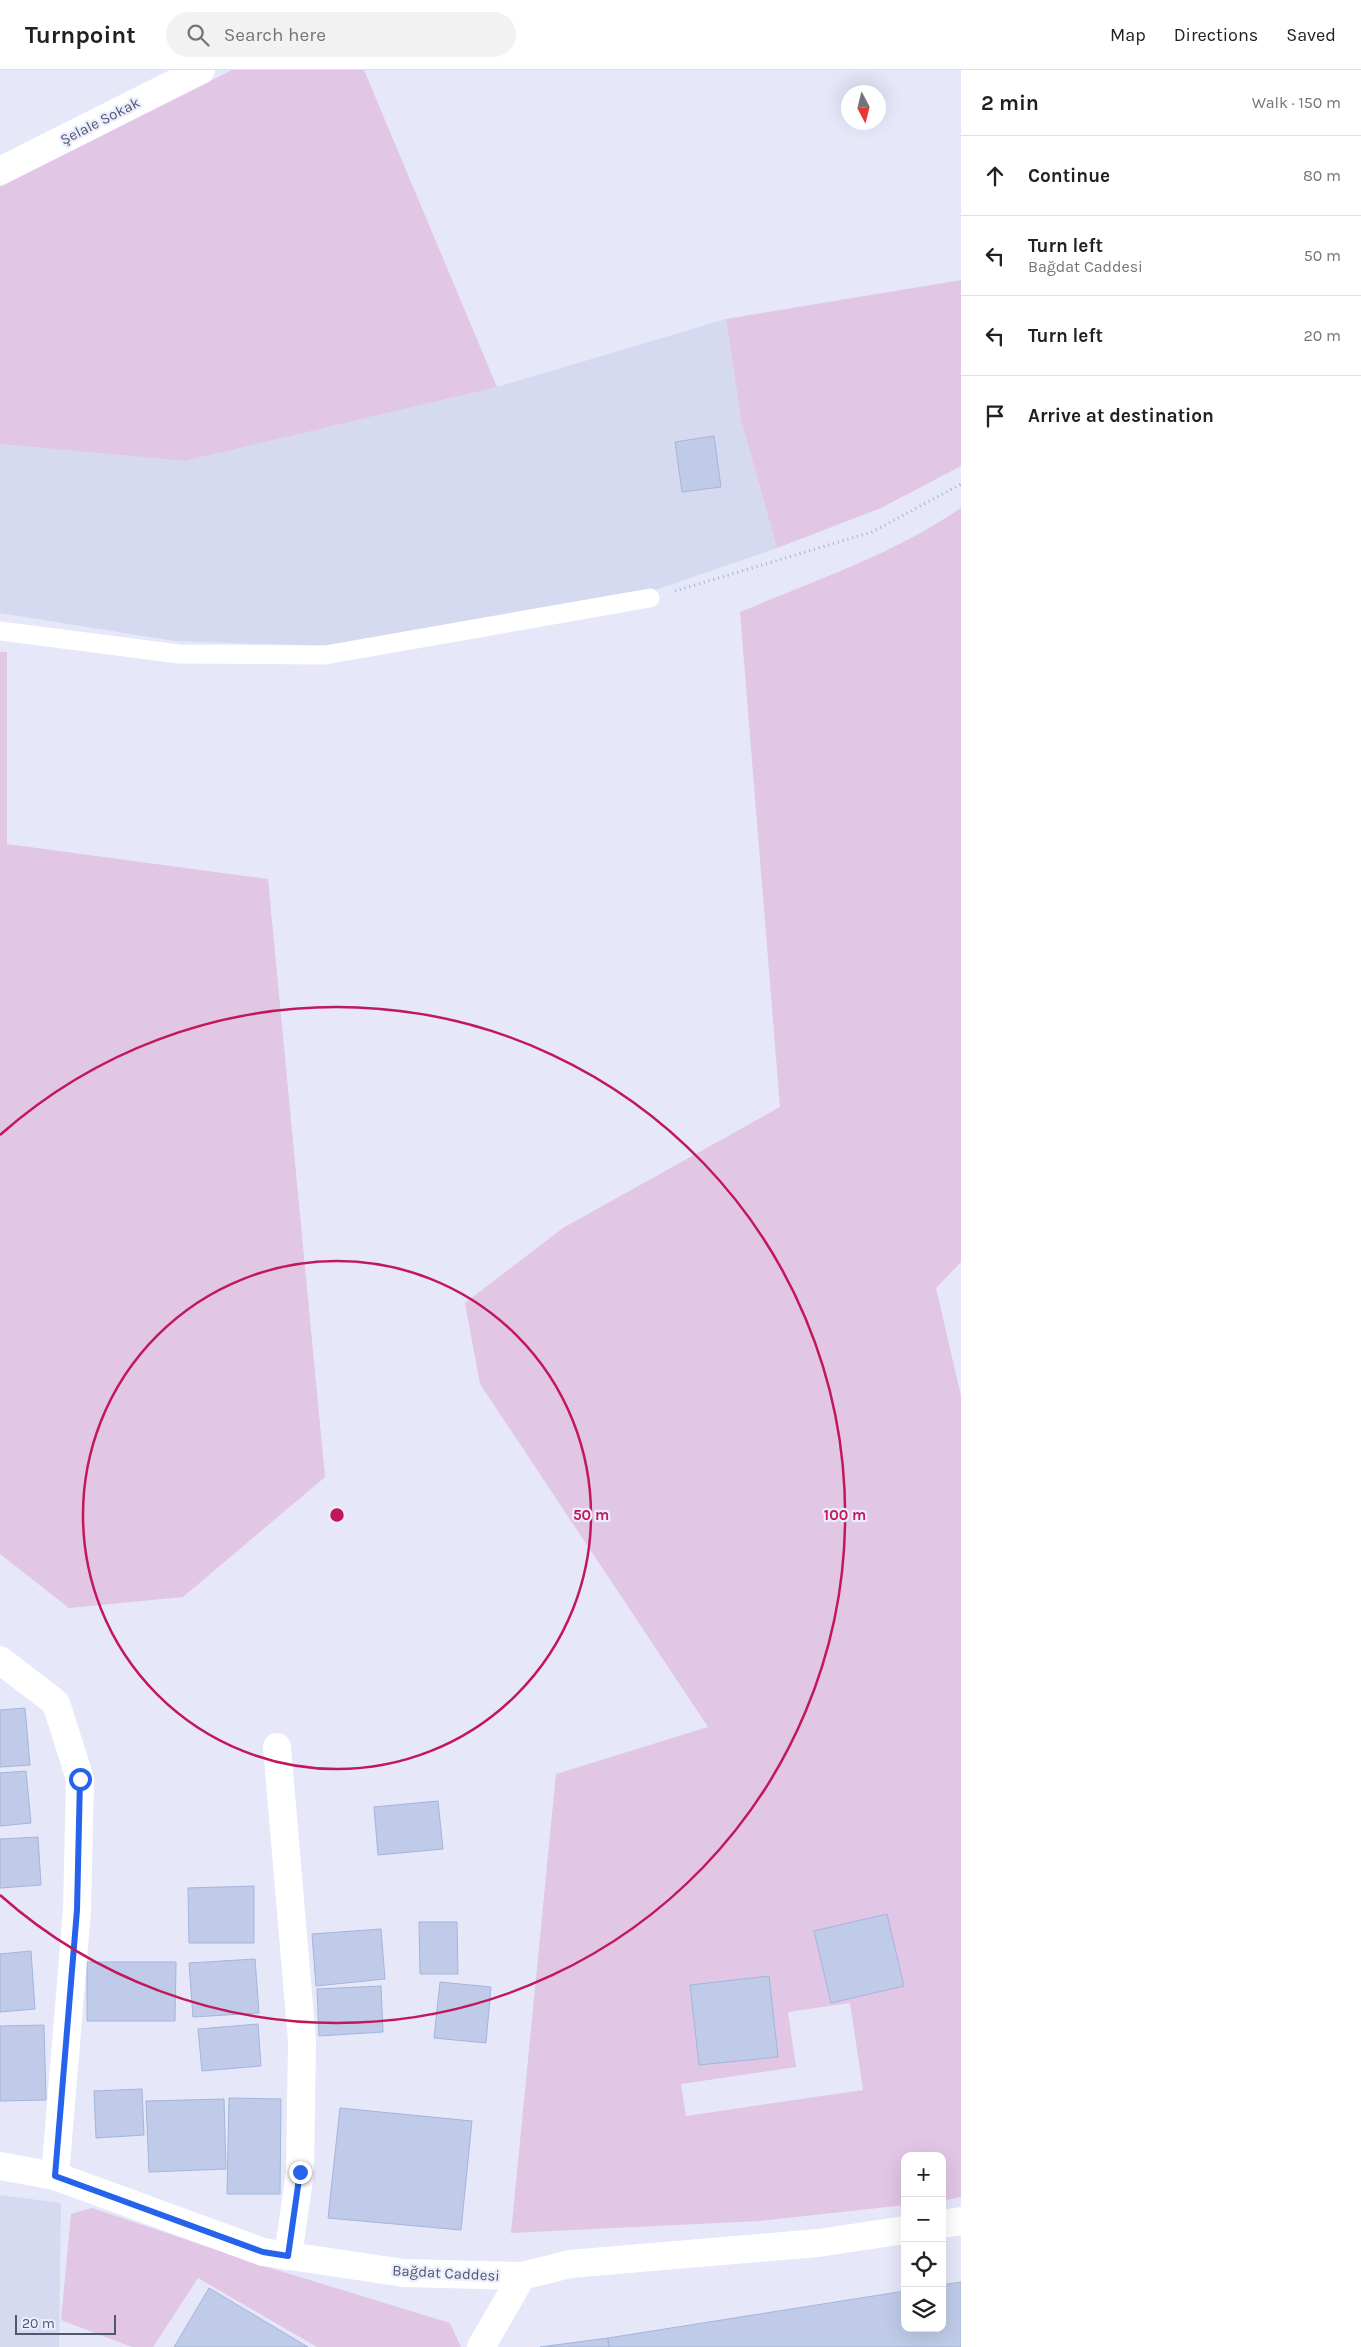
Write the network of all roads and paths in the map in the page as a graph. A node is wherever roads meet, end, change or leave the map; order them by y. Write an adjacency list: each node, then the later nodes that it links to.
1 (201, 70): 2 (street, Şelale Sokak)
2 (0, 171)
3 (961, 484): 4 (path)
4 (650, 598): 5 (lane)
5 (0, 631)
6 (0, 1660): 9 (street)
7 (277, 1747): 13 (street)
8 (0, 2166): 9 (street, Bağdat Caddesi)
9 (55, 2176): 13 (street, Bağdat Caddesi)
10 (961, 2221): 11 (street)
11 (946, 2223)
12 (901, 2231): 14 (street, Bağdat Caddesi)
13 (288, 2256): 14 (street, Bağdat Caddesi)
14 (522, 2276): 15 (street)
15 (481, 2347)

